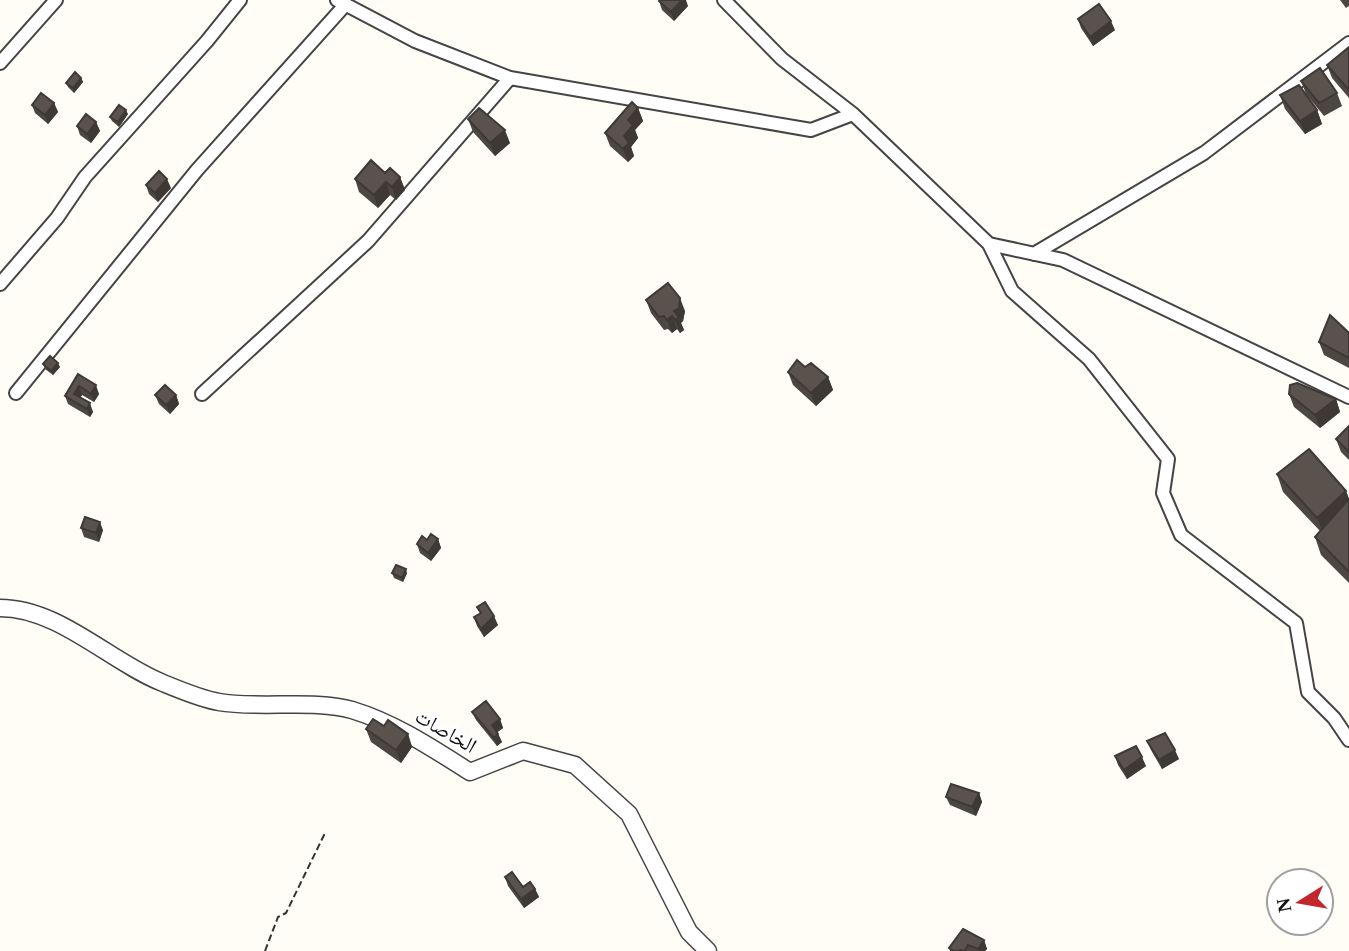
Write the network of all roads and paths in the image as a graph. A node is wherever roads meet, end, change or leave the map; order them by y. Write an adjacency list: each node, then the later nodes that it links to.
1 (56, 0): 6 (street)
2 (240, 0): 11 (street)
3 (724, 0): 8 (street)
4 (342, 2): 7 (street); 12 (street)
5 (1349, 43): 10 (street)
6 (0, 63)
7 (510, 78): 8 (street); 13 (street)
8 (853, 114): 9 (street)
9 (989, 244): 10 (street); 16 (street)
10 (1034, 254): 14 (street)
11 (0, 284)
12 (16, 393)
13 (202, 394)
14 (1349, 397)
15 (0, 608): 19 (street, الخاصات)
16 (1349, 740)
17 (325, 833): 18 (path)
18 (265, 951)
19 (708, 951)

